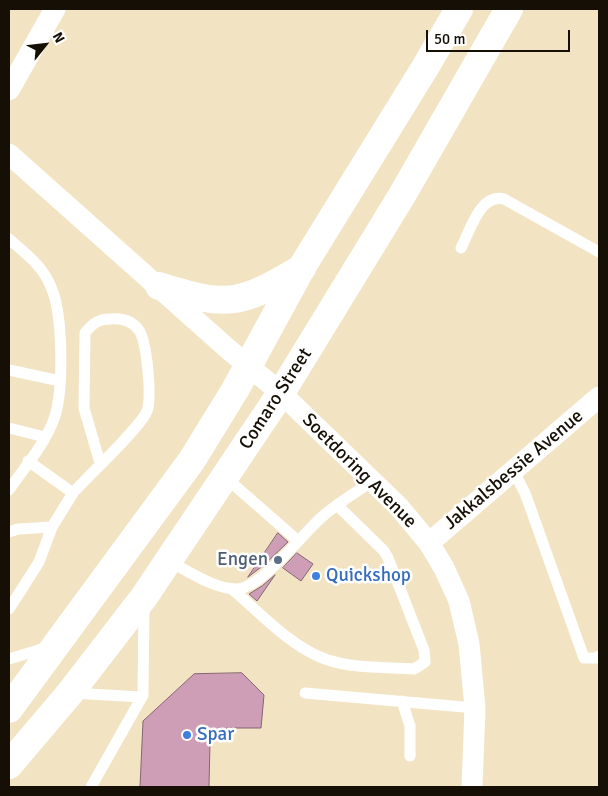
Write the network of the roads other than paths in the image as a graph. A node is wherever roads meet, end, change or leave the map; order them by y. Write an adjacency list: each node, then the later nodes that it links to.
1 (55, 9): 4 (street)
2 (459, 9): 9 (street, Comaro Street)
3 (509, 9): 14 (street, Comaro Street)
4 (9, 90)
5 (9, 154): 10 (street, Soetdoring Avenue)
6 (9, 239): 13 (lane)
7 (461, 248): 8 (lane)
8 (599, 252)
9 (302, 267): 10 (street); 11 (street, Comaro Street)
10 (158, 286): 11 (street, Soetdoring Avenue)
11 (248, 367): 14 (street, Soetdoring Avenue); 34 (street, Comaro Street)
12 (9, 370): 13 (lane)
13 (60, 381): 17 (lane)
14 (281, 394): 21 (street, Comaro Street); 22 (street, Soetdoring Avenue)
15 (599, 397): 20 (street, Jakkalsbessie Avenue)
16 (9, 428): 17 (lane)
17 (45, 437): 18 (lane)
18 (28, 461): 23 (lane); 24 (lane)
19 (100, 464): 19 (lane); 24 (lane)
20 (514, 470): 29 (street, Jakkalsbessie Avenue); 35 (lane)
21 (225, 477): 28 (lane); 30 (street, Comaro Street)
22 (374, 481): 25 (lane); 29 (street, Soetdoring Avenue)
23 (10, 484)
24 (73, 493): 26 (lane)
25 (336, 505): 28 (lane); 31 (lane)
26 (52, 528): 27 (lane); 33 (lane)
27 (9, 532)
28 (297, 540): 31 (lane)
29 (428, 543): 41 (street, Soetdoring Avenue)
30 (169, 560): 31 (lane); 32 (street, Comaro Street)
31 (232, 589)
32 (144, 597): 37 (street, Comaro Street); 39 (lane)
33 (9, 609)
34 (54, 645): 36 (lane); 42 (street, Comaro Street)
35 (599, 656)
36 (9, 659)
37 (70, 693): 39 (lane); 44 (street, Comaro Street)
38 (305, 693): 40 (lane)
39 (142, 696): 45 (lane)
40 (402, 701): 41 (lane); 43 (lane)
41 (475, 708): 46 (street, Soetdoring Avenue)
42 (9, 709)
43 (410, 756)
44 (9, 766)
45 (91, 787)
46 (472, 787)

